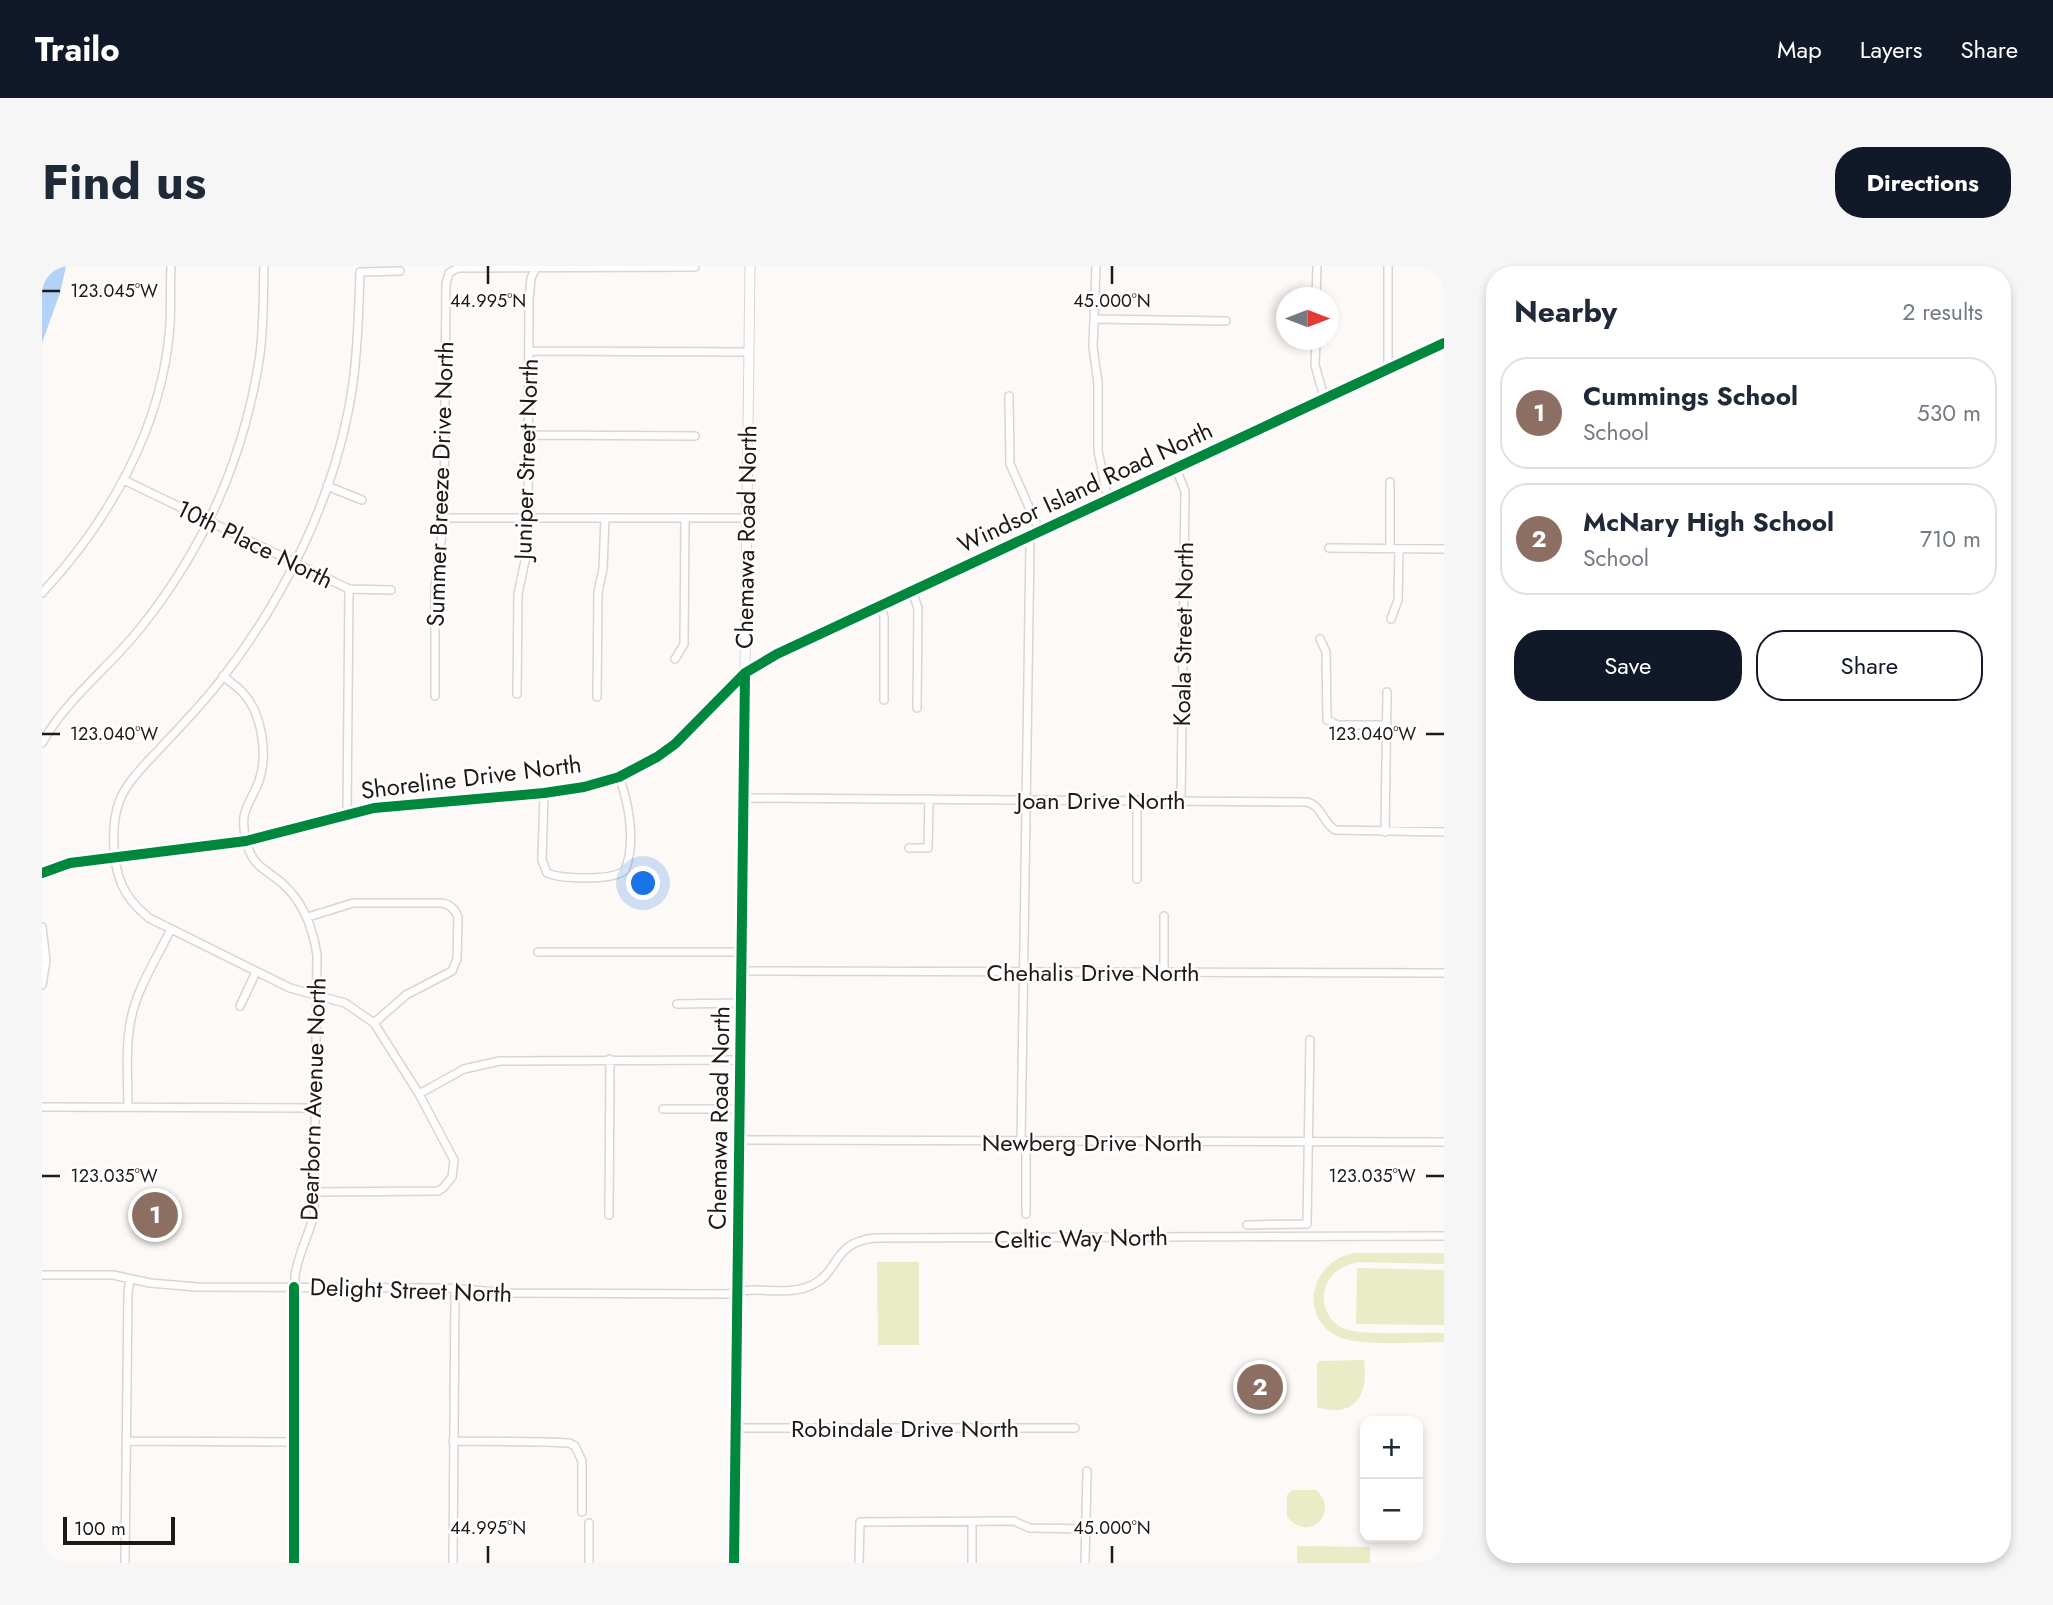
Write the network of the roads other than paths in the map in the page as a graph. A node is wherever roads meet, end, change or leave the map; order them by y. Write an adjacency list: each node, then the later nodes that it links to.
1 (171, 266): 23 (street)
2 (264, 266): 33 (street)
3 (750, 266): 16 (street, Chemawa Road North)
4 (1096, 266): 11 (street)
5 (1317, 266): 10 (street)
6 (1388, 266): 17 (street)
7 (537, 267): 8 (street); 15 (street, Juniper Street North); 28 (street, Summer Breeze Drive North)
8 (695, 267)
9 (400, 271): 25 (street)
10 (1316, 287)
11 (1095, 319): 12 (street); 26 (street)
12 (1226, 321)
13 (1444, 343): 17 (street, Windsor Island Road North)
14 (1315, 350): 19 (street)
15 (529, 351): 16 (street); 20 (street, Juniper Street North)
16 (749, 352): 32 (street, Chemawa Road North)
17 (1388, 369): 19 (street, Windsor Island Road North)
18 (1009, 396): 34 (street)
19 (1324, 397): 22 (street, Windsor Island Road North)
20 (529, 435): 21 (street); 29 (street, Juniper Street North)
21 (695, 436)
22 (1176, 469): 26 (street, Windsor Island Road North); 65 (street, Koala Street North)
23 (124, 480): 33 (street, 10th Place North); 44 (street)
24 (1390, 482): 37 (street)
25 (327, 486): 27 (street); 40 (street)
26 (1108, 499): 34 (street, Windsor Island Road North)
27 (362, 500)
28 (444, 518): 29 (street); 53 (street, Summer Breeze Drive North)
29 (528, 518): 30 (street); 52 (street, Juniper Street North)
30 (605, 518): 31 (street); 54 (street)
31 (685, 518): 32 (street); 48 (street)
32 (747, 518): 49 (street, Chemawa Road North)
33 (210, 522): 40 (street, 10th Place North); 58 (street)
34 (1040, 532): 35 (street, Windsor Island Road North)
35 (1027, 538): 43 (street, Windsor Island Road North); 63 (street)
36 (1329, 548): 37 (street)
37 (1390, 549): 38 (street)
38 (1399, 549): 39 (street); 46 (street)
39 (1444, 549)
40 (294, 564): 41 (street, 10th Place North); 50 (street)
41 (349, 589): 42 (street, 10th Place North); 66 (street)
42 (391, 590)
43 (912, 591): 45 (street, Windsor Island Road North); 56 (street)
44 (42, 593)
45 (880, 606): 49 (street, Windsor Island Road North); 55 (street)
46 (1391, 619)
47 (1320, 639): 57 (street)
48 (675, 659)
49 (745, 673): 59 (street, Shoreline Drive North); 61 (street, Chemawa Road North)
50 (223, 676): 69 (street); 71 (street)
51 (1387, 692): 57 (street)
52 (517, 694)
53 (435, 696)
54 (597, 697)
55 (884, 700)
56 (917, 708)
57 (1387, 725): 67 (street)
58 (42, 743)
59 (619, 777): 60 (street, Shoreline Drive North); 60 (street)
60 (544, 793): 66 (street, Shoreline Drive North)
61 (745, 798): 62 (street, Joan Drive North); 79 (street, Chemawa Road North)
62 (929, 799): 63 (street, Joan Drive North); 70 (street)
63 (1026, 800): 64 (street, Joan Drive North); 83 (street)
64 (1137, 800): 65 (street, Joan Drive North); 73 (street)
65 (1181, 801): 67 (street, Joan Drive North)
66 (347, 813): 69 (street, Shoreline Drive North)
67 (1385, 832): 68 (street, Joan Drive North)
68 (1444, 832)
69 (246, 841): 71 (street, Shoreline Drive North); 75 (street, Dearborn Avenue North)
70 (909, 848)
71 (116, 858): 72 (street, Shoreline Drive North); 77 (street)
72 (42, 873)
73 (1137, 878)
74 (1164, 916): 82 (street)
75 (308, 917): 86 (street, Dearborn Avenue North); 90 (street)
76 (42, 927): 85 (street)
77 (171, 929): 81 (street); 96 (street)
78 (538, 952): 79 (street)
79 (743, 952): 80 (street, Chemawa Road North)
80 (742, 971): 83 (street, Chehalis Drive North); 87 (street, Chemawa Road North)
81 (256, 972): 86 (street); 89 (street)
82 (1164, 972): 83 (street, Chehalis Drive North); 84 (street, Chehalis Drive North)
83 (1023, 973): 101 (street)
84 (1444, 973)
85 (42, 985)
86 (317, 996): 90 (street); 97 (street, Dearborn Avenue North)
87 (742, 1003): 88 (street); 93 (street, Chemawa Road North)
88 (677, 1004)
89 (240, 1006)
90 (374, 1023): 94 (street)
91 (1310, 1040): 102 (street)
92 (610, 1059): 93 (street); 94 (street); 106 (street)
93 (741, 1060): 99 (street, Chemawa Road North)
94 (419, 1094): 104 (street)
95 (42, 1107): 96 (street)
96 (128, 1107): 97 (street)
97 (316, 1108): 104 (street, Dearborn Avenue North)
98 (663, 1109): 99 (street)
99 (740, 1109): 100 (street, Chemawa Road North)
100 (740, 1140): 101 (street, Newberg Drive North); 113 (street, Chemawa Road North)
101 (1021, 1142): 102 (street, Newberg Drive North); 105 (street)
102 (1308, 1142): 103 (street, Newberg Drive North); 107 (street)
103 (1444, 1142)
104 (315, 1192): 111 (street, Dearborn Avenue North)
105 (1026, 1214)
106 (609, 1215)
107 (1247, 1225)
108 (1444, 1236): 113 (street, Celtic Way North)
109 (42, 1275): 110 (street, Delight Street North)
110 (130, 1279): 111 (street, Delight Street North); 116 (street)
111 (294, 1287): 112 (street, Delight Street North); 118 (street, Dearborn Avenue North)
112 (455, 1289): 113 (street, Delight Street North); 117 (street)
113 (738, 1292): 115 (street, Chemawa Road North)
114 (1075, 1427): 115 (street, Robindale Drive North)
115 (736, 1428): 128 (street, Chemawa Road North)
116 (127, 1441): 118 (street); 124 (street)
117 (453, 1441): 120 (street); 126 (street)
118 (295, 1442): 125 (street, Dearborn Avenue North)
119 (1087, 1471): 123 (street)
120 (582, 1512)
121 (589, 1523): 127 (street)
122 (972, 1523): 123 (street); 129 (street); 130 (street)
123 (1086, 1529): 131 (street)
124 (125, 1563)
125 (294, 1563)
126 (453, 1563)
127 (589, 1563)
128 (734, 1563)
129 (859, 1563)
130 (972, 1563)
131 (1085, 1563)

